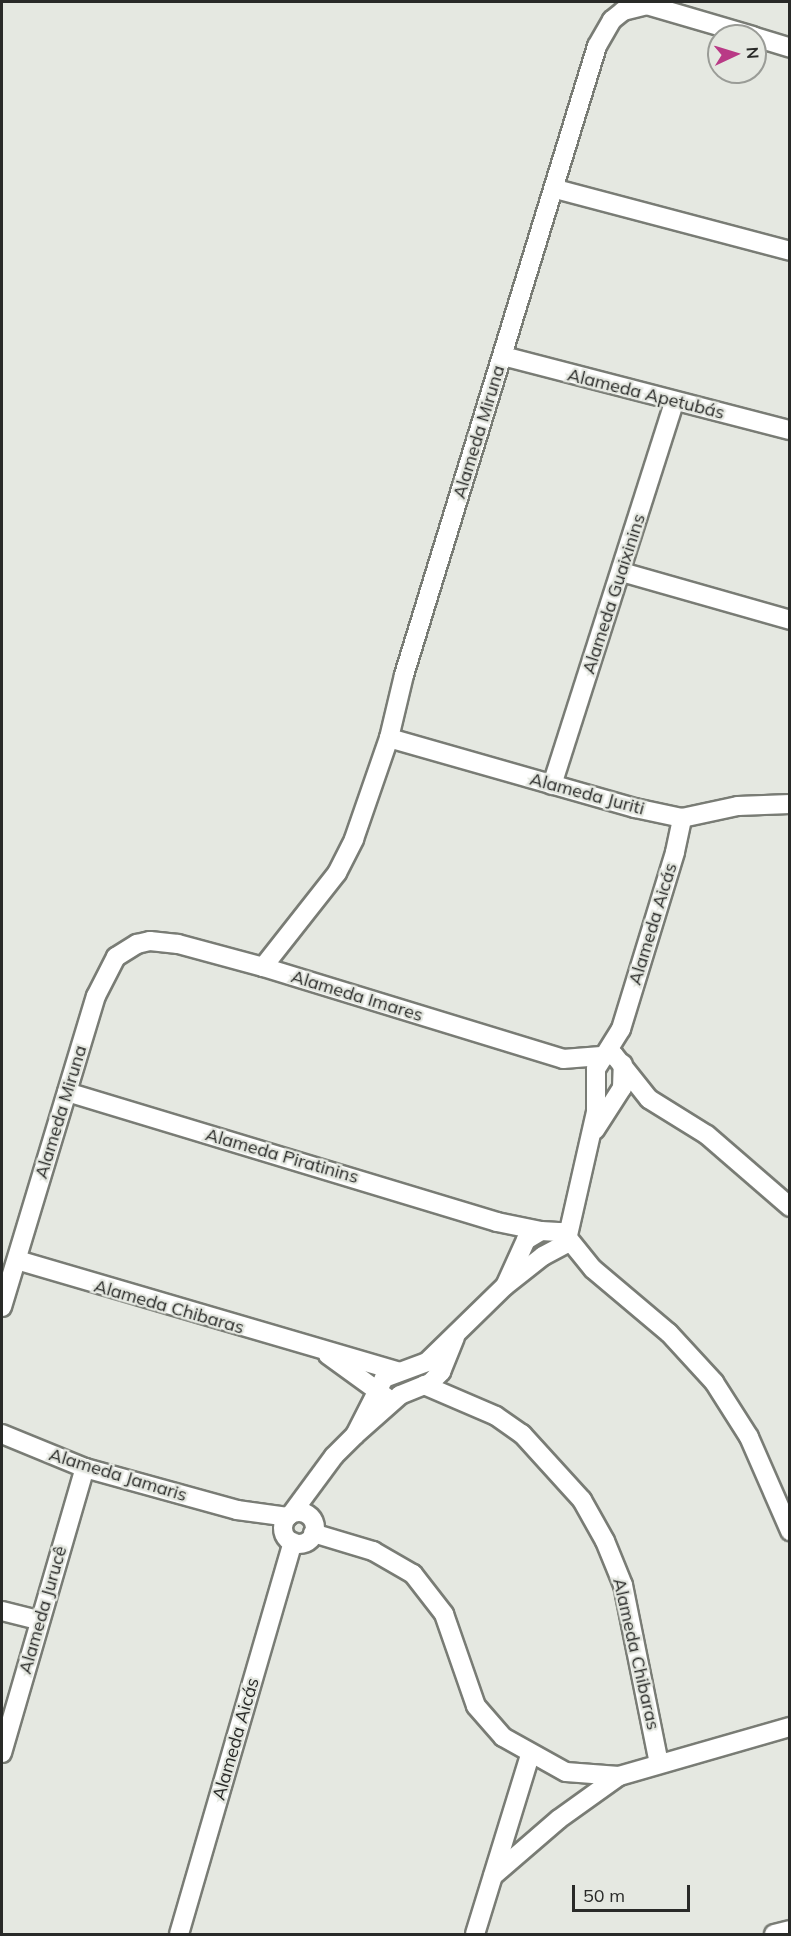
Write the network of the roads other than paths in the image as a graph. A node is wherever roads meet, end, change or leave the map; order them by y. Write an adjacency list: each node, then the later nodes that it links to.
1 (716, 24): 4 (street, Alameda Miruna)
2 (767, 40): 3 (street, Alameda Miruna)
3 (789, 48)
4 (556, 189): 5 (street); 6 (street, Alameda Miruna)
5 (789, 251)
6 (503, 356): 7 (street, Alameda Apetubás); 11 (street, Alameda Miruna)
7 (674, 403): 8 (street, Alameda Apetubás); 9 (street, Alameda Guaixinins)
8 (789, 430)
9 (622, 572): 10 (street); 12 (street, Alameda Guaixinins)
10 (789, 620)
11 (389, 738): 12 (street, Alameda Juriti); 16 (street, Alameda Miruna)
12 (552, 785): 14 (street, Alameda Juriti)
13 (789, 804): 14 (street, Alameda Juriti)
14 (682, 818): 17 (street, Alameda Aicás)
15 (150, 941): 16 (street, Alameda Imares); 22 (street, Alameda Miruna)
16 (263, 967): 19 (street, Alameda Imares)
17 (621, 1029): 18 (street, Alameda Aicás); 20 (street, Alameda Aicás)
18 (601, 1058): 19 (street); 20 (street); 21 (street, Alameda Aicás)
19 (563, 1059): 21 (street)
20 (623, 1066): 23 (street, Alameda Aicás); 24 (street)
21 (597, 1085): 23 (street); 25 (street, Alameda Aicás)
22 (67, 1092): 27 (street, Alameda Piratinins); 31 (street, Alameda Miruna)
23 (617, 1098): 24 (street); 25 (street, Alameda Aicás)
24 (649, 1099): 26 (street)
25 (592, 1133): 28 (street, Alameda Aicás)
26 (789, 1207)
27 (497, 1222): 28 (street, Alameda Piratinins); 29 (street)
28 (555, 1233): 29 (street); 30 (street, Alameda Aicás); 32 (street)
29 (520, 1247): 30 (street); 33 (street, Alameda Aicás)
30 (543, 1256): 32 (street); 33 (street, Alameda Aicás)
31 (17, 1260): 34 (street, Alameda Miruna); 35 (street, Alameda Chibaras)
32 (593, 1269): 48 (street)
33 (505, 1286): 36 (street, Alameda Aicás)
34 (2, 1307)
35 (321, 1351): 37 (street, Alameda Chibaras); 39 (street)
36 (434, 1367): 37 (street, Alameda Aicás); 38 (street, Alameda Aicás); 40 (street)
37 (397, 1371): 39 (street, Alameda Aicás)
38 (424, 1385): 40 (street, Alameda Chibaras); 41 (street, Alameda Aicás)
39 (376, 1389): 41 (street); 43 (street, Alameda Aicás)
40 (458, 1398): 54 (street, Alameda Chibaras)
41 (393, 1401): 43 (street, Alameda Aicás)
42 (2, 1434): 44 (street, Alameda Jamaris)
43 (355, 1435): 45 (street, Alameda Aicás)
44 (85, 1468): 46 (street, Alameda Jamaris); 50 (street, Alameda Jurucê)
45 (322, 1472): 46 (street, Alameda Aicás); 47 (street, Alameda Aicás)
46 (289, 1526): 47 (street, Alameda Jamaris); 47 (street); 58 (street, Alameda Aicás)
47 (313, 1526): 53 (street)
48 (789, 1531)
49 (2, 1611): 50 (street)
50 (39, 1620): 52 (street, Alameda Jurucê)
51 (789, 1727): 54 (street)
52 (2, 1753)
53 (530, 1755): 55 (street); 56 (street)
54 (659, 1763): 55 (street)
55 (619, 1776): 56 (street)
56 (493, 1876): 59 (street)
57 (789, 1930): 60 (street)
58 (179, 1935)
59 (475, 1935)
60 (774, 1935)

